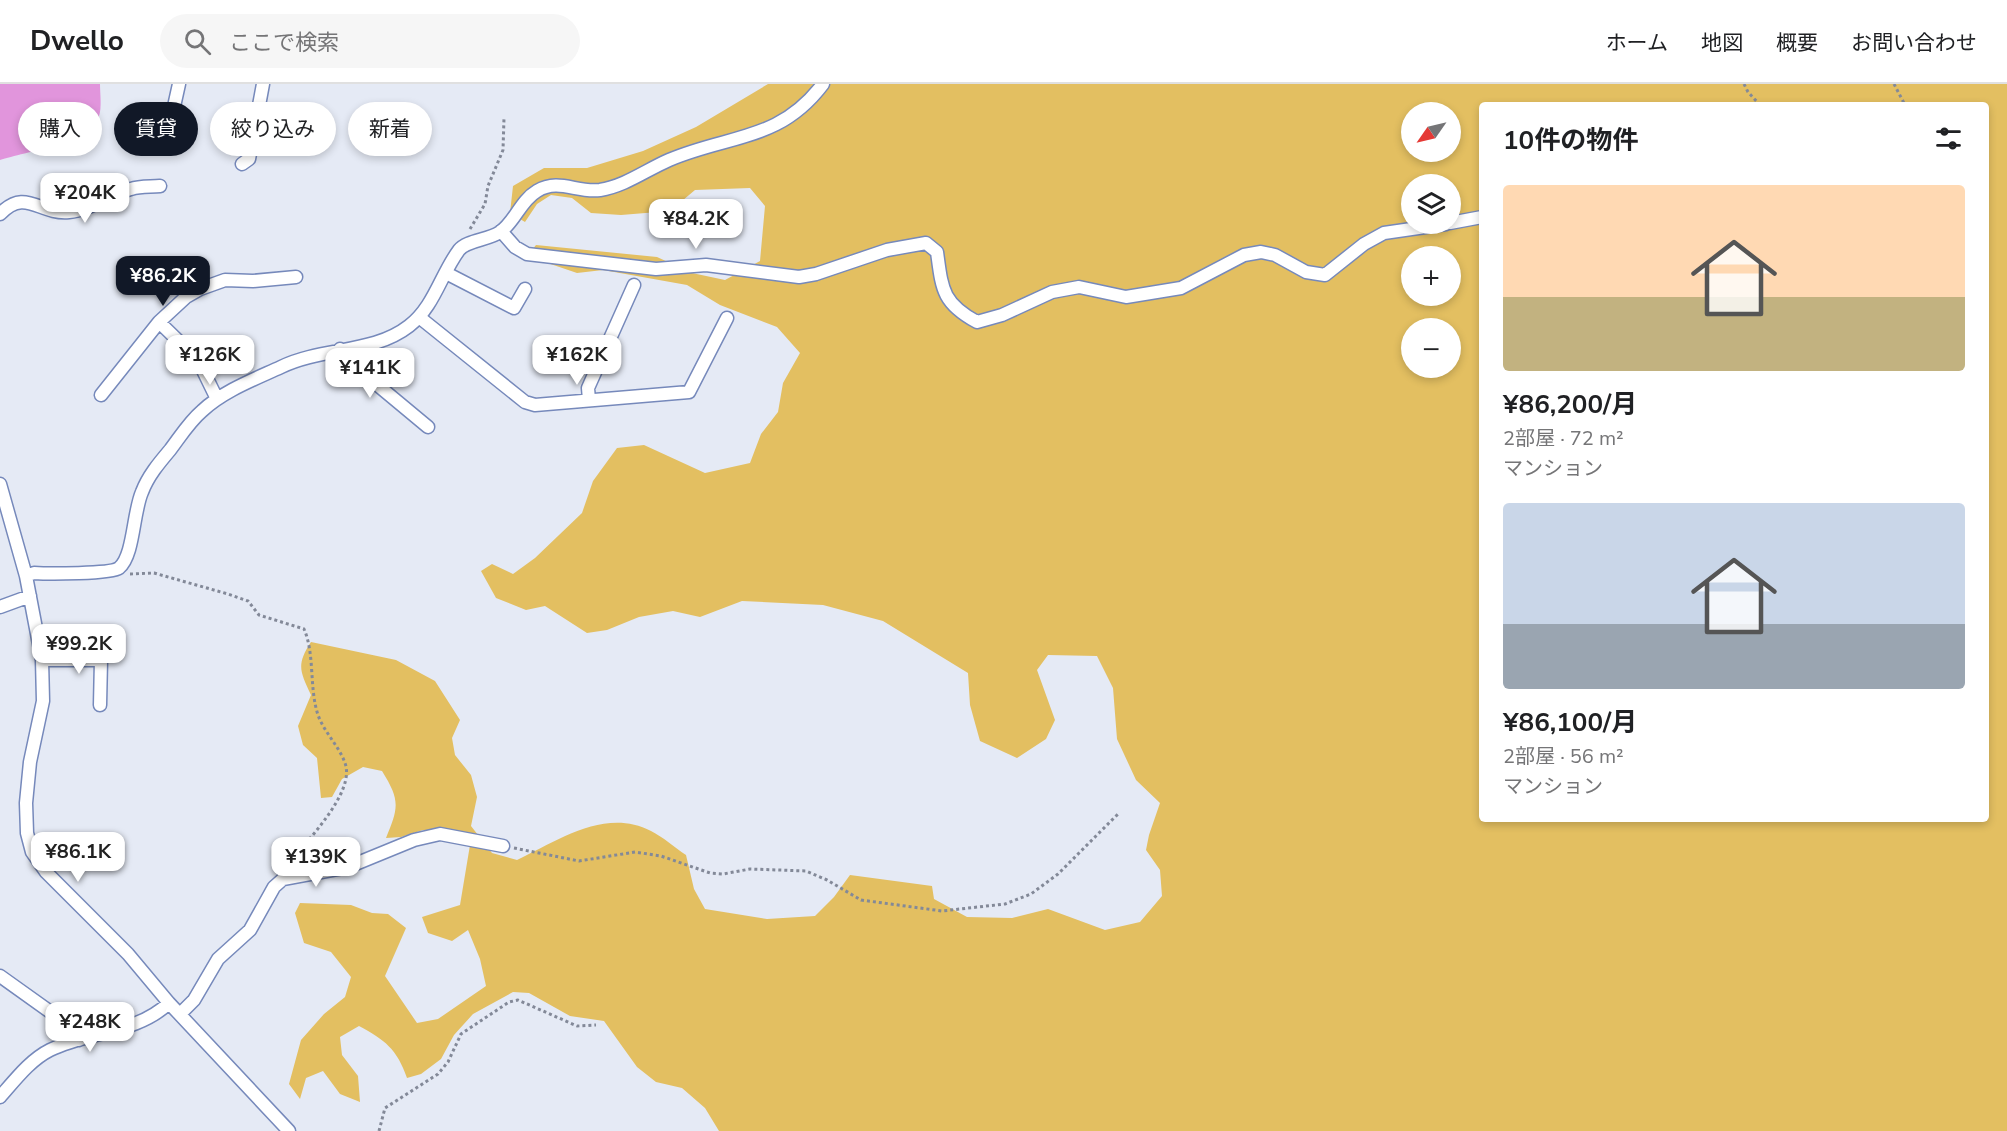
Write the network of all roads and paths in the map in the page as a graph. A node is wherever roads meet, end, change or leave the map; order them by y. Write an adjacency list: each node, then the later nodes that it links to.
1 (179, 84): 6 (street)
2 (263, 84): 10 (street)
3 (823, 84): 15 (street)
4 (1744, 84): 7 (path)
5 (1894, 84): 8 (path)
6 (175, 102)
7 (1758, 102)
8 (1903, 102)
9 (504, 118): 17 (path)
10 (242, 164)
11 (160, 186): 12 (street)
12 (0, 214)
13 (1479, 218): 14 (street)
14 (1461, 221)
15 (501, 231): 16 (street); 17 (street)
16 (1401, 231)
17 (461, 248): 18 (street)
18 (446, 273): 21 (street); 22 (street)
19 (296, 276): 24 (street)
20 (634, 285): 28 (street)
21 (525, 289)
22 (419, 317): 25 (street); 28 (street)
23 (727, 318): 28 (street)
24 (159, 322): 26 (street); 27 (street)
25 (340, 349): 27 (street); 29 (street)
26 (102, 395)
27 (217, 399): 31 (street)
28 (589, 400)
29 (428, 427)
30 (0, 484): 32 (street)
31 (118, 568): 32 (street); 39 (path)
32 (26, 576): 33 (street)
33 (30, 596): 34 (street); 35 (street)
34 (0, 607)
35 (42, 660): 36 (street); 41 (street)
36 (100, 705)
37 (1119, 813): 38 (path)
38 (503, 846): 39 (street)
39 (288, 878): 42 (street)
40 (0, 976): 44 (street)
41 (169, 1003): 42 (street); 44 (street)
42 (181, 1014): 46 (street)
43 (596, 1025): 47 (path)
44 (79, 1040): 45 (street)
45 (0, 1097)
46 (289, 1131)
47 (379, 1131)

